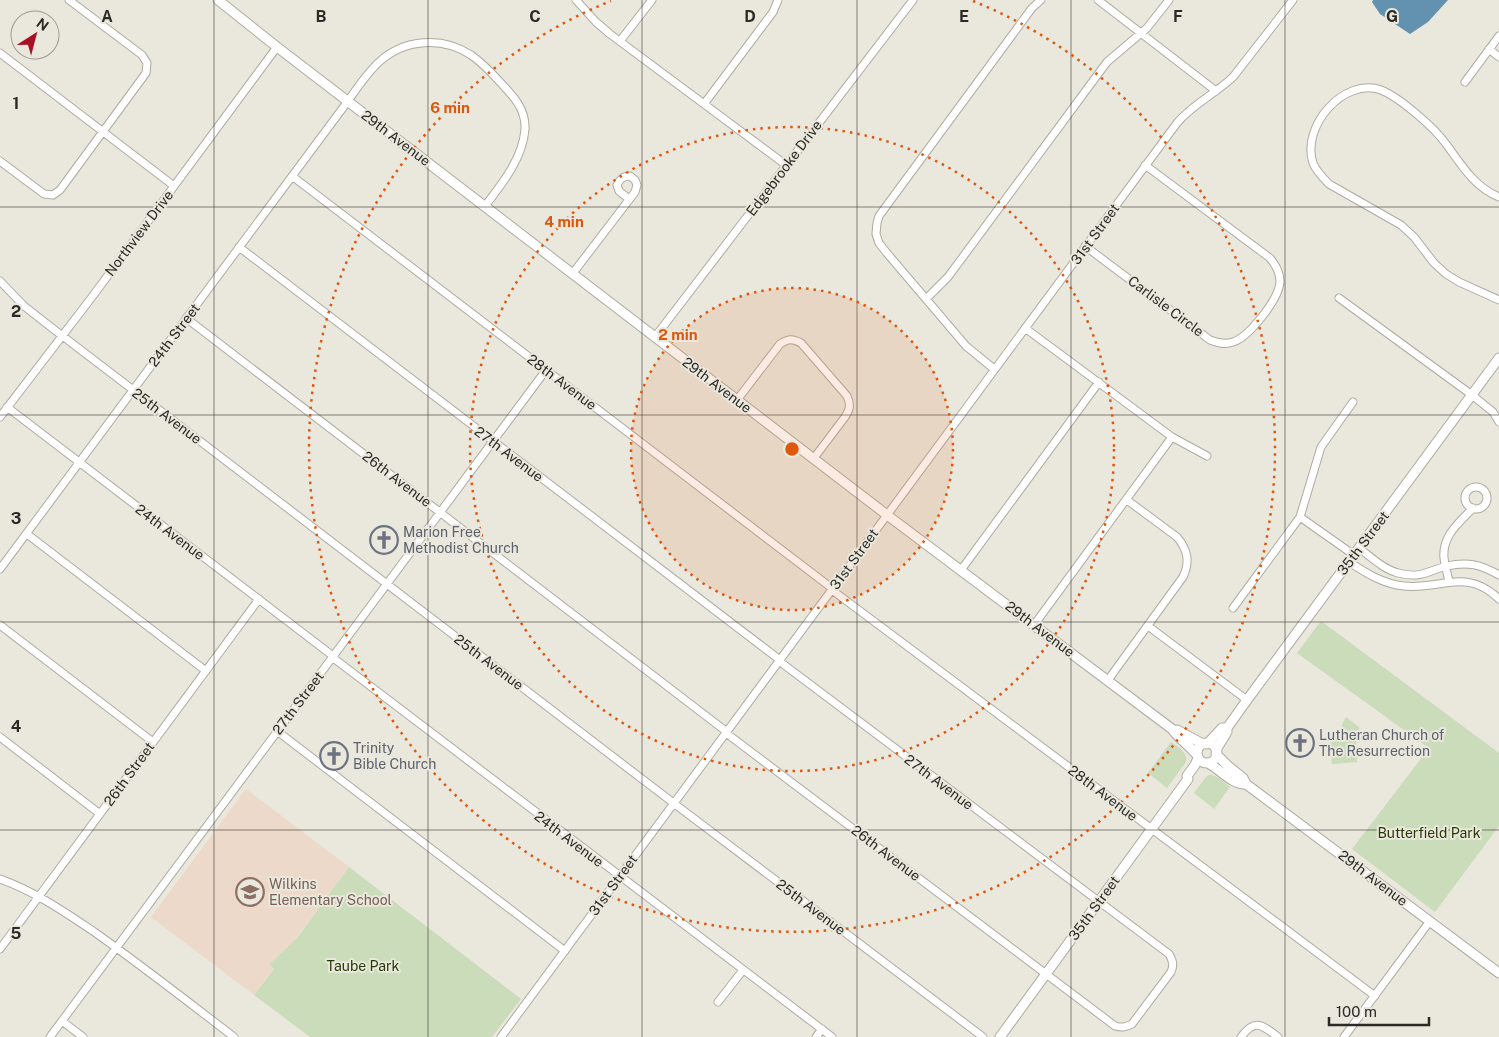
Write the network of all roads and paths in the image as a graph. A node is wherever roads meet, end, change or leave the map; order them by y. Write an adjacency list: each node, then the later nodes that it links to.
1 (69, 0): 22 (street)
2 (218, 0): 14 (street, 29th Avenue)
3 (576, 0): 13 (street)
4 (652, 0): 13 (street)
5 (778, 0): 21 (street)
6 (913, 0): 25 (street, Edgebrooke Drive)
7 (1041, 0): 36 (street)
8 (1098, 0): 11 (street)
9 (1169, 0): 11 (street)
10 (1293, 0): 19 (street, 31st Street)
11 (1142, 34): 19 (street); 36 (street)
12 (1499, 36): 15 (street)
13 (620, 41): 21 (street)
14 (277, 47): 20 (street, 29th Avenue); 27 (street, Northview Drive)
15 (1489, 49): 17 (street); 18 (street)
16 (0, 53): 22 (street)
17 (1499, 57)
18 (1465, 82)
19 (1216, 91): 24 (street, 31st Street)
20 (348, 101): 26 (street, 24th Street); 30 (street, 29th Avenue); 30 (street, 24th Street)
21 (704, 104): 25 (street)
22 (103, 132): 23 (street); 27 (street)
23 (0, 161)
24 (1145, 165): 31 (street, 31st Street); 31 (street, Carlisle Circle)
25 (786, 166): 41 (street, Edgebrooke Drive)
26 (292, 176): 32 (street, 24th Street); 44 (street, 28th Avenue)
27 (174, 186): 40 (street, Northview Drive)
28 (1499, 197): 37 (street)
29 (629, 199): 33 (street)
30 (485, 206): 33 (street, 29th Avenue)
31 (1085, 246): 39 (street, 31st Street)
32 (239, 247): 38 (street, 24th Street); 54 (street, 27th Avenue)
33 (572, 273): 41 (street, 29th Avenue)
34 (0, 281): 40 (street, 25th Avenue)
35 (1339, 298): 47 (street)
36 (926, 299): 43 (street)
37 (1499, 300)
38 (186, 318): 46 (street, 24th Street); 60 (street, 26th Avenue)
39 (1025, 328): 43 (street, 31st Street); 45 (street)
40 (61, 335): 46 (street, 25th Avenue); 50 (street, Northview Drive)
41 (655, 337): 48 (street, 29th Avenue)
42 (1499, 358): 47 (street, 35th Street)
43 (994, 369): 61 (street, 31st Street)
44 (546, 370): 54 (street, 27th Street); 71 (street, 28th Avenue)
45 (1099, 382): 53 (street); 67 (street)
46 (133, 390): 57 (street, 24th Street); 70 (street, 25th Avenue)
47 (1472, 395): 52 (street); 64 (street, 35th Street)
48 (737, 400): 56 (street, 29th Avenue); 56 (street)
49 (1353, 402): 62 (street)
50 (8, 407): 51 (street, Northview Drive); 57 (street, 24th Avenue)
51 (0, 417)
52 (1499, 422)
53 (1172, 437): 55 (street); 58 (street)
54 (492, 440): 60 (street, 27th Street); 79 (street, 27th Avenue)
55 (1207, 456)
56 (814, 458): 61 (street, 29th Avenue)
57 (80, 462): 63 (street, 24th Street); 72 (street, 24th Avenue)
58 (1127, 500): 76 (street); 77 (street)
59 (1473, 508): 65 (street)
60 (440, 512): 70 (street, 27th Street); 86 (street, 26th Avenue)
61 (887, 515): 67 (street, 29th Avenue); 71 (street, 31st Street)
62 (1300, 517): 64 (street); 74 (street)
63 (26, 534): 66 (street, 24th Street); 80 (street)
64 (1354, 555): 65 (street); 69 (street); 82 (street, 35th Street)
65 (1446, 566): 68 (street); 69 (street)
66 (0, 569)
67 (961, 570): 76 (street, 29th Avenue)
68 (1499, 575)
69 (1448, 581): 73 (street)
70 (386, 583): 78 (street, 27th Street); 93 (street, 25th Avenue)
71 (832, 589): 79 (street, 31st Street); 95 (street, 28th Avenue)
72 (259, 599): 78 (street, 24th Avenue); 80 (street, 26th Street)
73 (1499, 599)
74 (1233, 608)
75 (0, 625): 88 (street)
76 (1034, 625): 81 (street, 29th Avenue)
77 (1148, 626): 81 (street); 82 (street)
78 (332, 657): 85 (street, 27th Street); 96 (street, 24th Avenue)
79 (779, 661): 86 (street, 31st Street); 99 (street, 27th Avenue)
80 (206, 671): 88 (street, 26th Street)
81 (1108, 680): 83 (street, 29th Avenue)
82 (1247, 700): 84 (street, 35th Street)
83 (1172, 728): 89 (street, 29th Avenue); 91 (street, 29th Avenue)
84 (1227, 728): 89 (street, 35th Street); 90 (street, 35th Street)
85 (277, 731): 101 (street, 27th Street); 103 (street)
86 (726, 733): 93 (street, 31st Street); 106 (street, 26th Avenue)
87 (1, 740): 94 (street)
88 (153, 742): 94 (street, 26th Street)
89 (1205, 744): 90 (street); 91 (street)
90 (1216, 752): 91 (street); 92 (street, 29th Avenue)
91 (1202, 760): 92 (street, 29th Avenue); 95 (street, 35th Street)
92 (1246, 784): 100 (street, 29th Avenue)
93 (674, 803): 96 (street, 31st Street); 117 (street, 25th Avenue)
94 (100, 814): 98 (street, 26th Street)
95 (1151, 830): 99 (street, 35th Street); 107 (street, 28th Avenue)
96 (620, 877): 103 (street, 31st Street); 104 (street, 24th Avenue)
97 (0, 878): 98 (street)
98 (40, 896): 101 (street); 102 (street, 26th Street)
99 (1099, 902): 106 (street, 35th Street); 106 (street, 27th Avenue)
100 (1430, 922): 105 (street, 29th Avenue); 107 (street)
101 (117, 948): 109 (street, 27th Street); 113 (street)
102 (0, 949)
103 (565, 951): 114 (street, 31st Street)
104 (742, 970): 108 (street); 110 (street, 24th Avenue)
105 (1499, 973)
106 (1046, 974): 118 (street, 35th Street)
107 (1375, 996): 121 (street)
108 (718, 1002)
109 (62, 1021): 111 (street, 27th Street); 112 (street)
110 (822, 1029): 115 (street); 116 (street, 24th Avenue)
111 (50, 1037)
112 (83, 1037)
113 (234, 1037)
114 (501, 1037)
115 (816, 1037)
116 (832, 1037)
117 (983, 1037)
118 (1000, 1037)
119 (1241, 1037): 120 (street)
120 (1278, 1037)
121 (1344, 1037)

